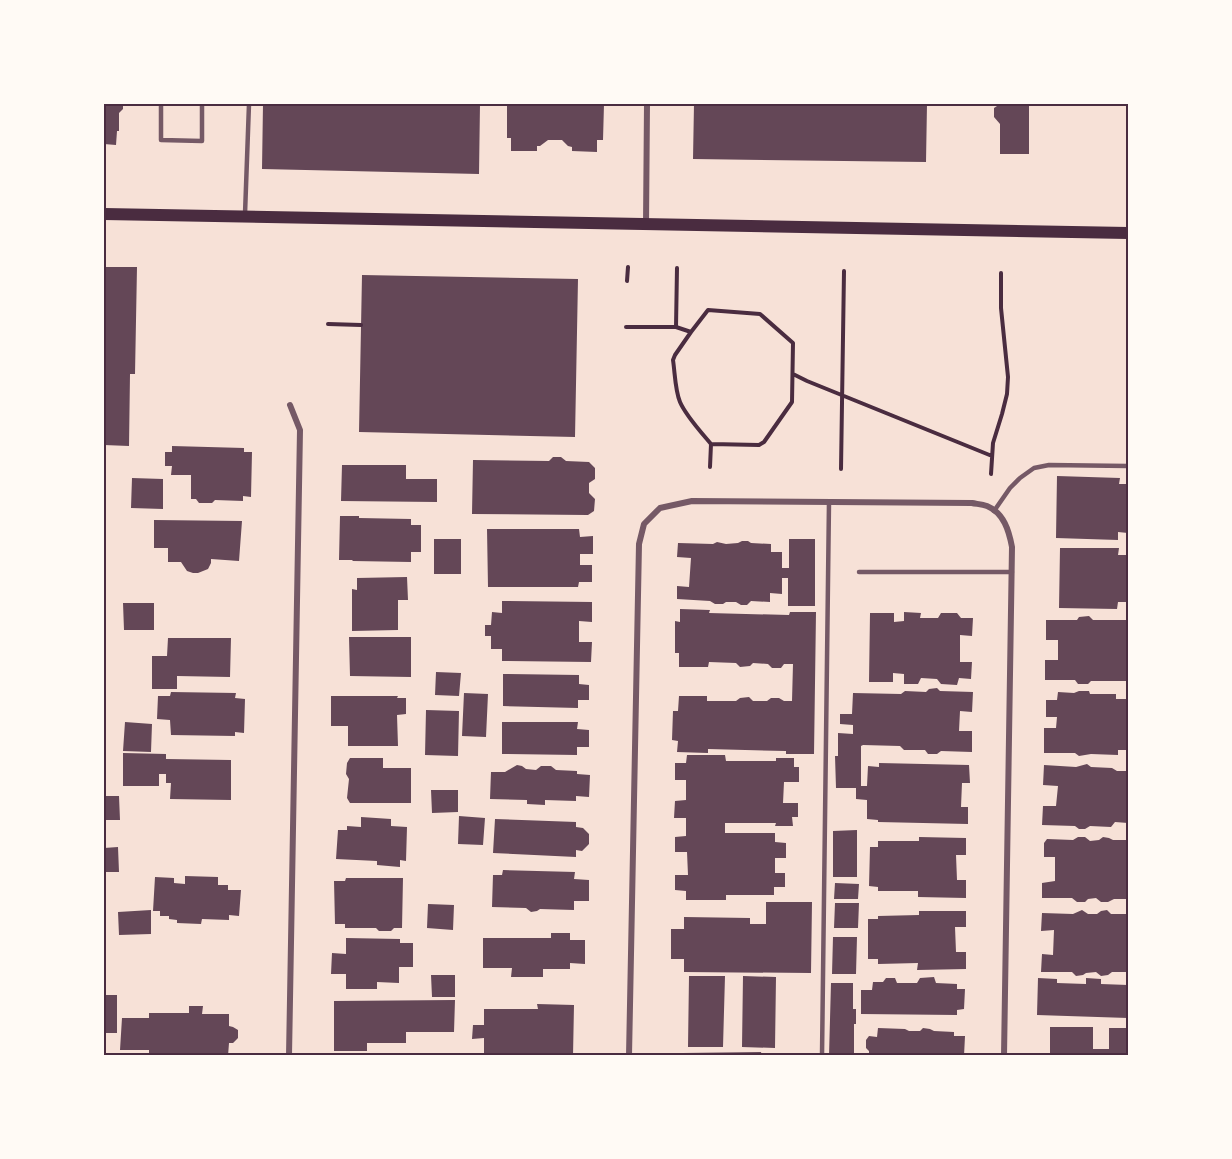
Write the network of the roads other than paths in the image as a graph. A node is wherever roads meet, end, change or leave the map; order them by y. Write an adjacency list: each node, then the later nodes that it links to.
1 (161, 104): 2 (lane)
2 (202, 104)
3 (249, 104): 6 (lane)
4 (647, 104): 7 (street)
5 (104, 214): 6 (main road)
6 (245, 217): 7 (main road)
7 (645, 224): 8 (main road)
8 (1128, 232)
9 (290, 405): 15 (street)
10 (1128, 466): 12 (lane)
11 (829, 502): 12 (street); 16 (street); 17 (lane)
12 (994, 511): 14 (street)
13 (859, 572): 14 (lane)
14 (1012, 572): 18 (street)
15 (289, 1056)
16 (629, 1056)
17 (822, 1056)
18 (1004, 1056)

